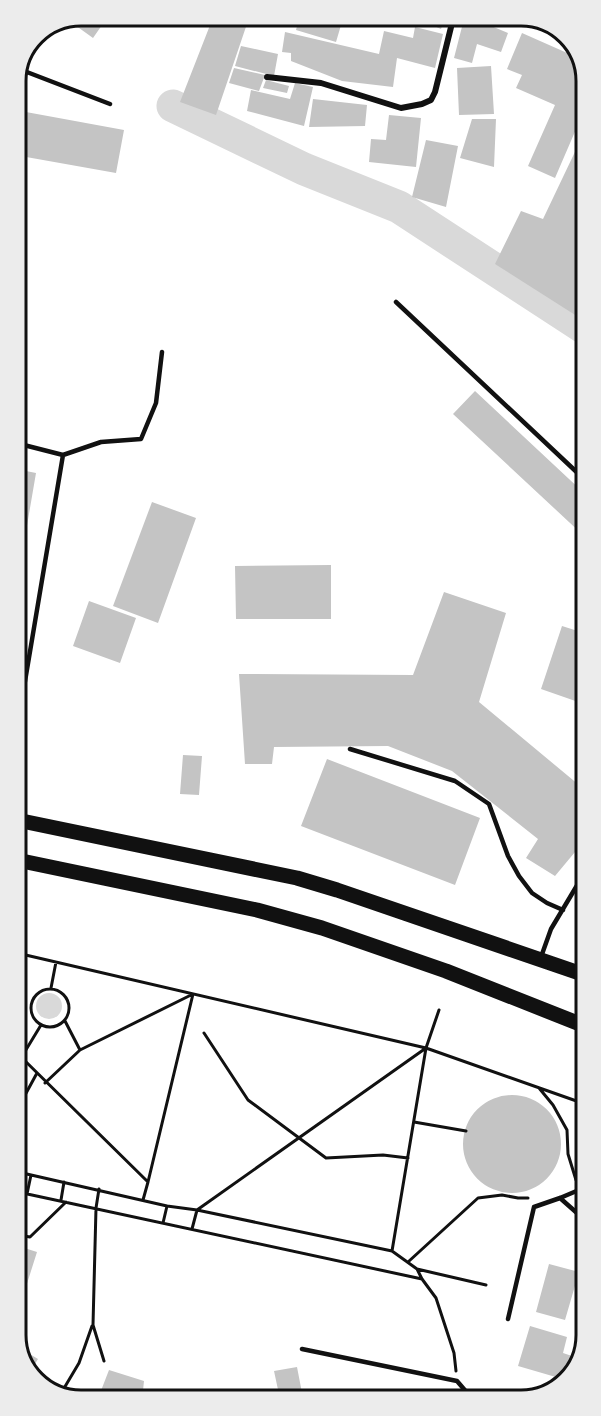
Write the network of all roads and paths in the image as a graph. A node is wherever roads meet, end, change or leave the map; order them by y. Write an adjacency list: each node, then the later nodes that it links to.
1 (451, 26): 3 (street)
2 (26, 72): 4 (lane)
3 (267, 77)
4 (110, 104)
5 (396, 302): 9 (lane)
6 (162, 352): 8 (lane)
7 (26, 445): 8 (lane)
8 (63, 454): 10 (lane)
9 (576, 471)
10 (26, 663)
11 (350, 749): 15 (lane)
12 (26, 822): 17 (main road)
13 (26, 862): 24 (main road)
14 (576, 888): 15 (lane)
15 (563, 910): 17 (lane)
16 (26, 955): 18 (path)
17 (540, 960): 19 (main road)
18 (56, 962): 20 (path); 21 (path)
19 (576, 972)
20 (51, 988): 23 (path); 25 (path)
21 (193, 994): 27 (path); 29 (path); 44 (path)
22 (439, 1010): 27 (path)
23 (65, 1021): 25 (path); 29 (path)
24 (576, 1022)
25 (41, 1025): 28 (path)
26 (204, 1033): 38 (path)
27 (426, 1048): 33 (path); 36 (path); 38 (path)
28 (26, 1050)
29 (80, 1050): 32 (path)
30 (26, 1063): 31 (path)
31 (37, 1073): 32 (path); 34 (path)
32 (45, 1083): 44 (path)
33 (538, 1087): 35 (path); 42 (path)
34 (26, 1093)
35 (576, 1101)
36 (414, 1122): 37 (path); 39 (path)
37 (466, 1131)
38 (299, 1138): 39 (path); 55 (path)
39 (408, 1158): 60 (path)
40 (26, 1174): 41 (path)
41 (31, 1175): 43 (path); 47 (path)
42 (576, 1180)
43 (64, 1182): 45 (path); 50 (path)
44 (148, 1182): 51 (path)
45 (99, 1190): 51 (path); 54 (path)
46 (576, 1191): 49 (lane)
47 (27, 1194): 50 (path)
48 (529, 1198): 61 (path)
49 (560, 1198): 56 (lane); 65 (lane)
50 (61, 1200): 52 (path)
51 (143, 1200): 53 (path)
52 (66, 1202): 54 (path); 59 (path)
53 (166, 1206): 55 (path); 57 (path)
54 (96, 1208): 57 (path); 66 (path)
55 (197, 1210): 58 (path); 60 (path)
56 (576, 1212)
57 (163, 1223): 58 (path)
58 (192, 1229): 63 (path)
59 (26, 1236)
60 (392, 1251): 61 (path)
61 (408, 1262): 62 (path)
62 (417, 1269): 63 (path); 64 (path)
63 (422, 1279): 69 (path)
64 (486, 1285)
65 (508, 1319)
66 (93, 1325): 68 (path); 70 (path)
67 (302, 1349): 69 (lane)
68 (104, 1361)
69 (457, 1381): 71 (lane)
70 (64, 1388)
71 (464, 1390)

